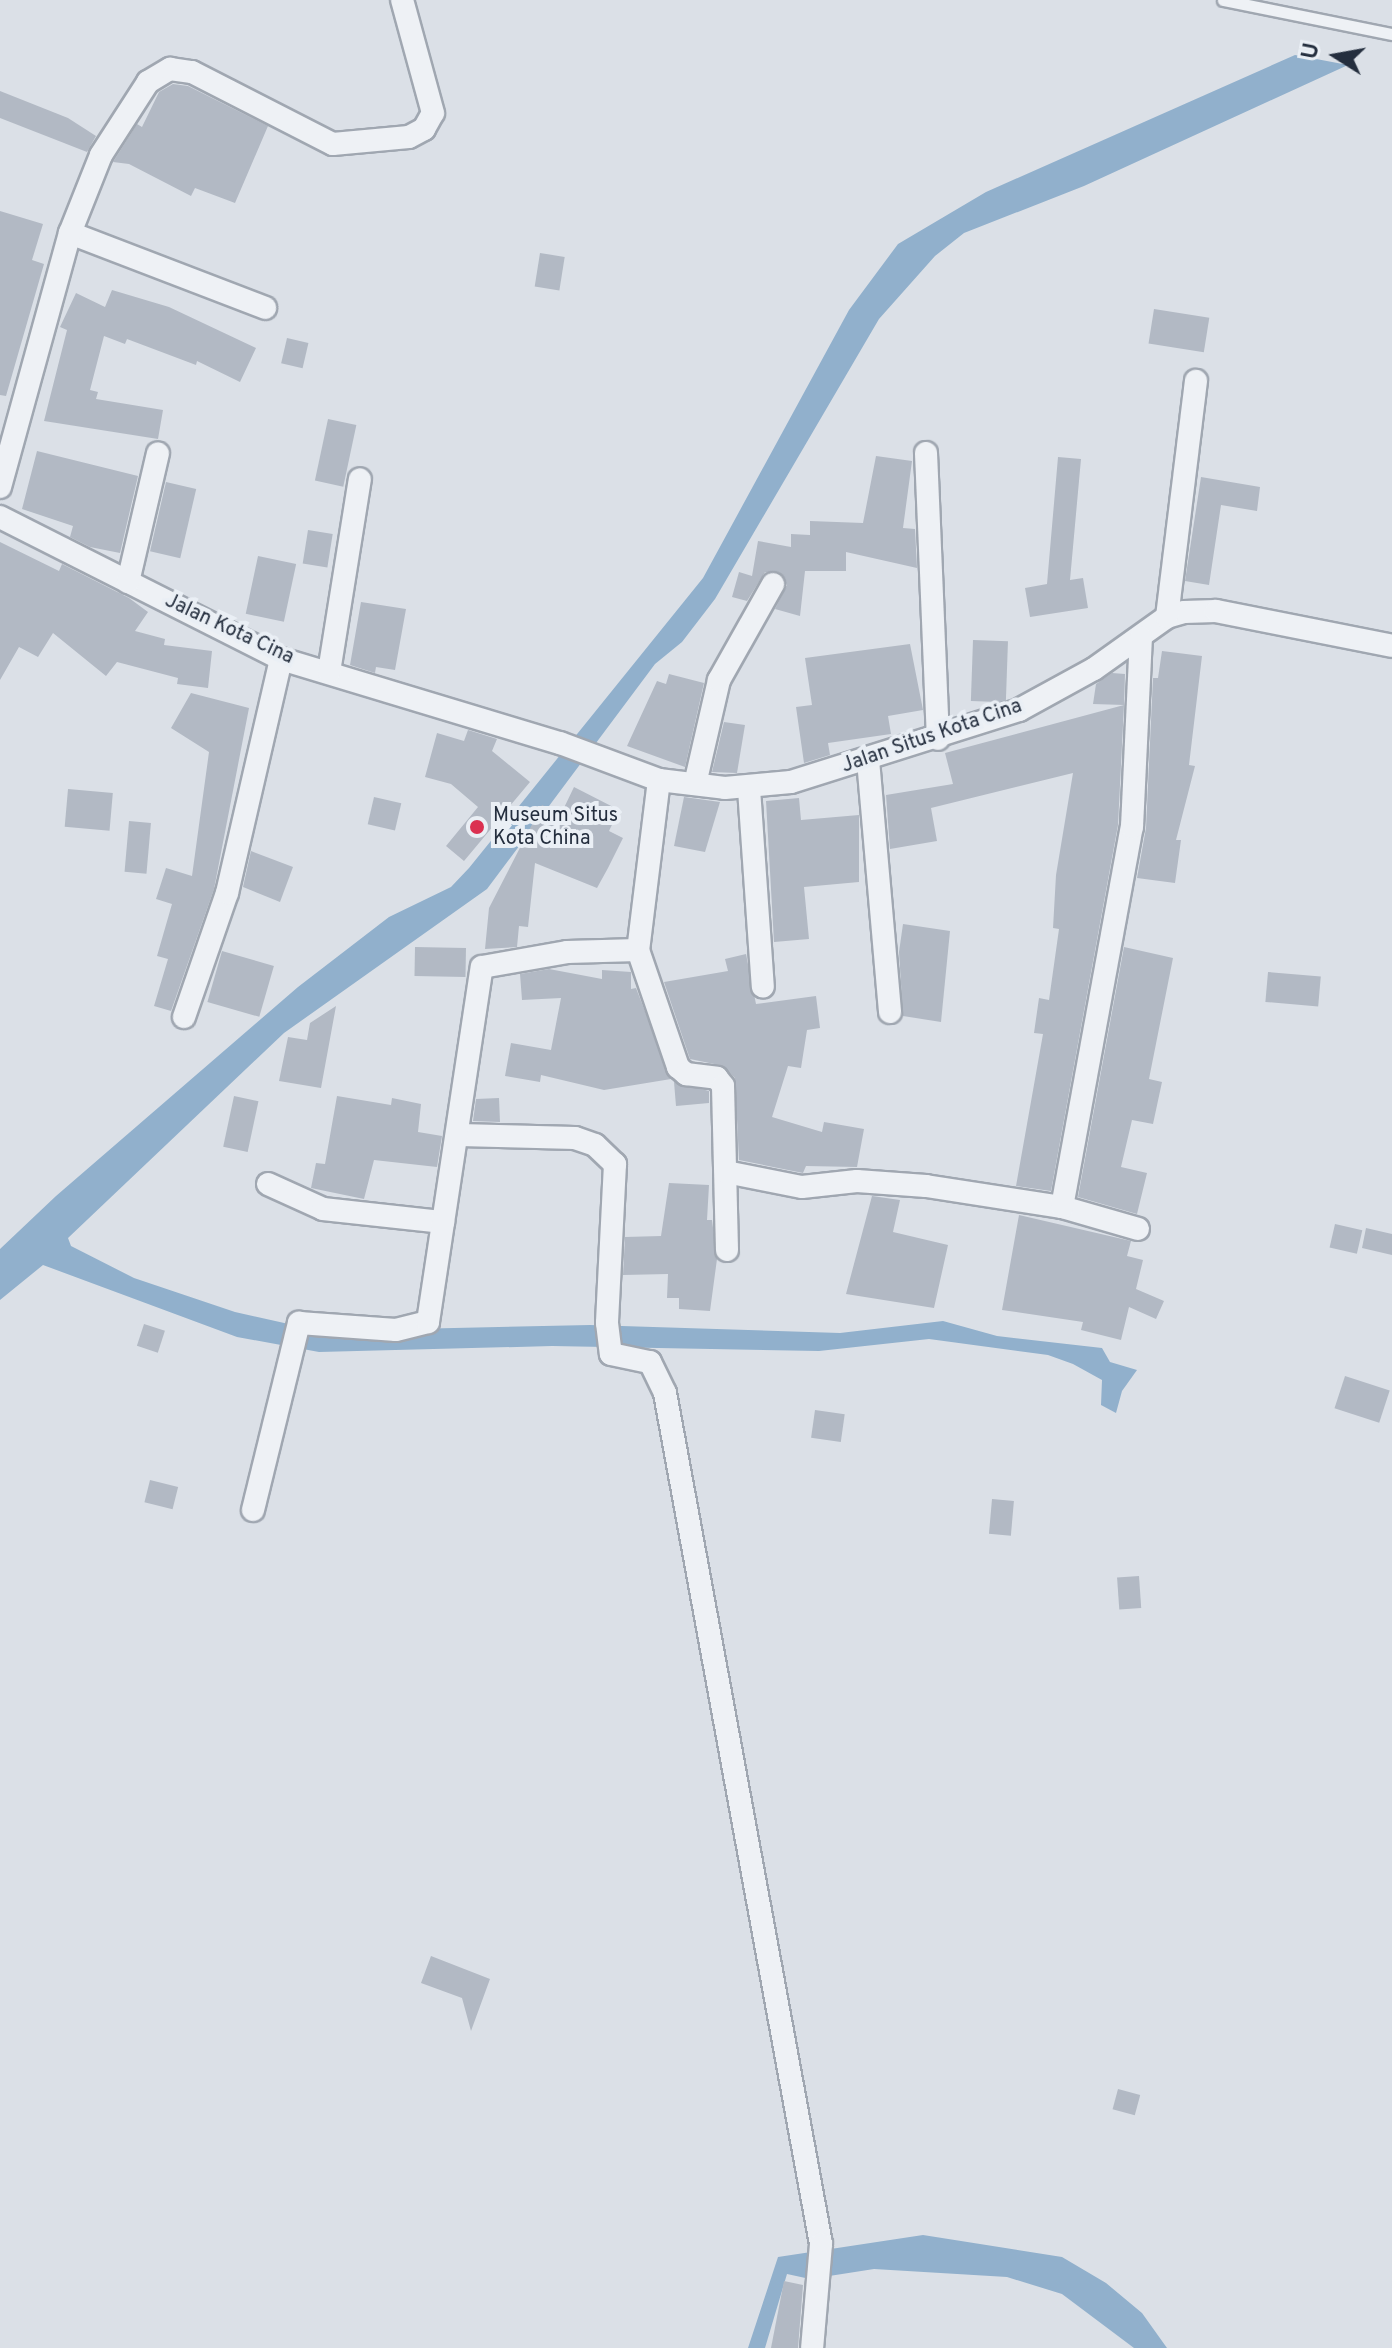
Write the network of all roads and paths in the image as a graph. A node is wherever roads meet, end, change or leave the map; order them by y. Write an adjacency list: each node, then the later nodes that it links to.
1 (402, 0): 4 (street)
2 (1223, 0): 3 (lane)
3 (1392, 34)
4 (70, 233): 5 (street); 10 (street)
5 (265, 308)
6 (1196, 381): 14 (street)
7 (158, 453): 12 (street)
8 (926, 453): 19 (street)
9 (360, 479): 18 (street)
10 (0, 487)
11 (0, 517): 12 (street, Jalan Kota Cina)
12 (128, 582): 17 (street, Jalan Kota Cina)
13 (773, 584): 23 (street)
14 (1167, 617): 15 (street, Jalan Situs Kota Cina); 16 (street, Jalan Situs Kota Cina)
15 (1141, 637): 19 (street, Jalan Situs Kota Cina); 32 (street)
16 (1392, 646)
17 (281, 659): 18 (street, Jalan Kota Cina); 28 (street)
18 (329, 672): 20 (street, Jalan Kota Cina)
19 (938, 739): 21 (street, Jalan Situs Kota Cina)
20 (594, 755): 22 (street, Jalan Situs Kota Cina)
21 (868, 760): 24 (street, Jalan Situs Kota Cina); 27 (street)
22 (659, 780): 23 (street, Jalan Situs Kota Cina); 25 (street)
23 (695, 784): 24 (street, Jalan Situs Kota Cina)
24 (749, 789): 26 (street)
25 (638, 950): 29 (street); 30 (street)
26 (763, 987)
27 (890, 1012)
28 (184, 1017)
29 (460, 1135): 33 (street); 37 (street)
30 (726, 1172): 32 (street); 35 (street)
31 (268, 1184): 33 (street)
32 (1062, 1207): 34 (street)
33 (443, 1222): 36 (street)
34 (1138, 1229)
35 (727, 1250)
36 (253, 1510)
37 (812, 2348)

